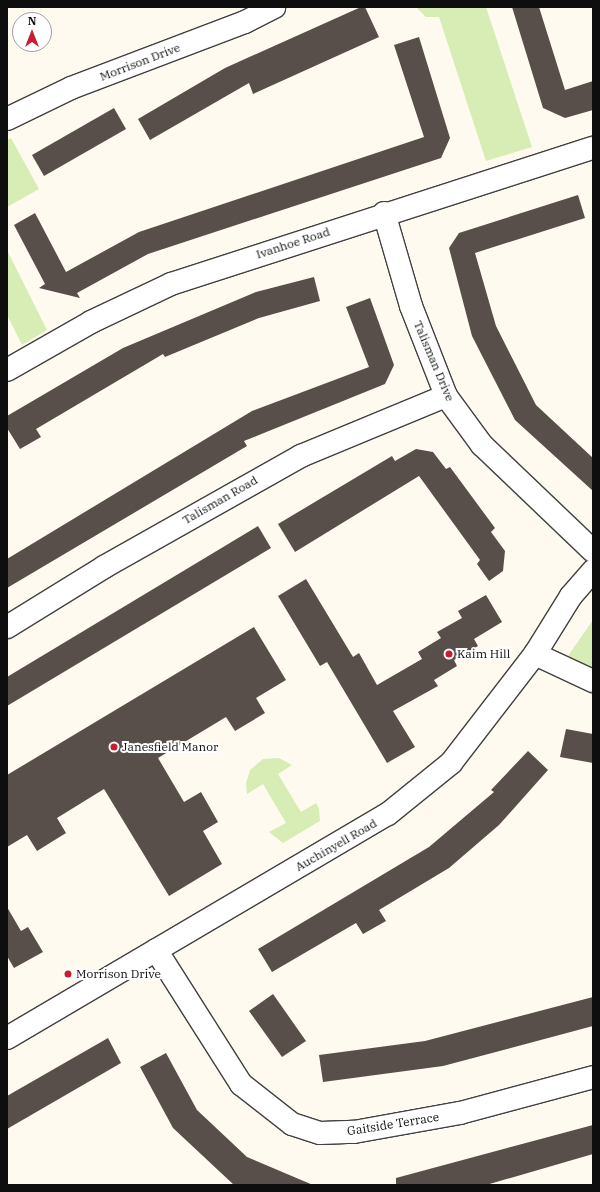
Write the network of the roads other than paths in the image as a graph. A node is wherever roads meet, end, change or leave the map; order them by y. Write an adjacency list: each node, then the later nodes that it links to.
1 (274, 7): 2 (street, Morrison Drive)
2 (7, 119)
3 (593, 148): 4 (street, Ivanhoe Road)
4 (384, 214): 5 (street, Ivanhoe Road); 6 (street, Talisman Drive)
5 (7, 370)
6 (446, 396): 7 (street, Talisman Drive); 9 (street, Talisman Road)
7 (593, 551)
8 (593, 571): 10 (street, Auchinyell Road)
9 (7, 627)
10 (535, 654): 11 (street); 12 (street, Auchinyell Road)
11 (593, 682)
12 (156, 950): 13 (street, Auchinyell Road); 14 (street, Gaitside Terrace)
13 (7, 1038)
14 (593, 1077)

